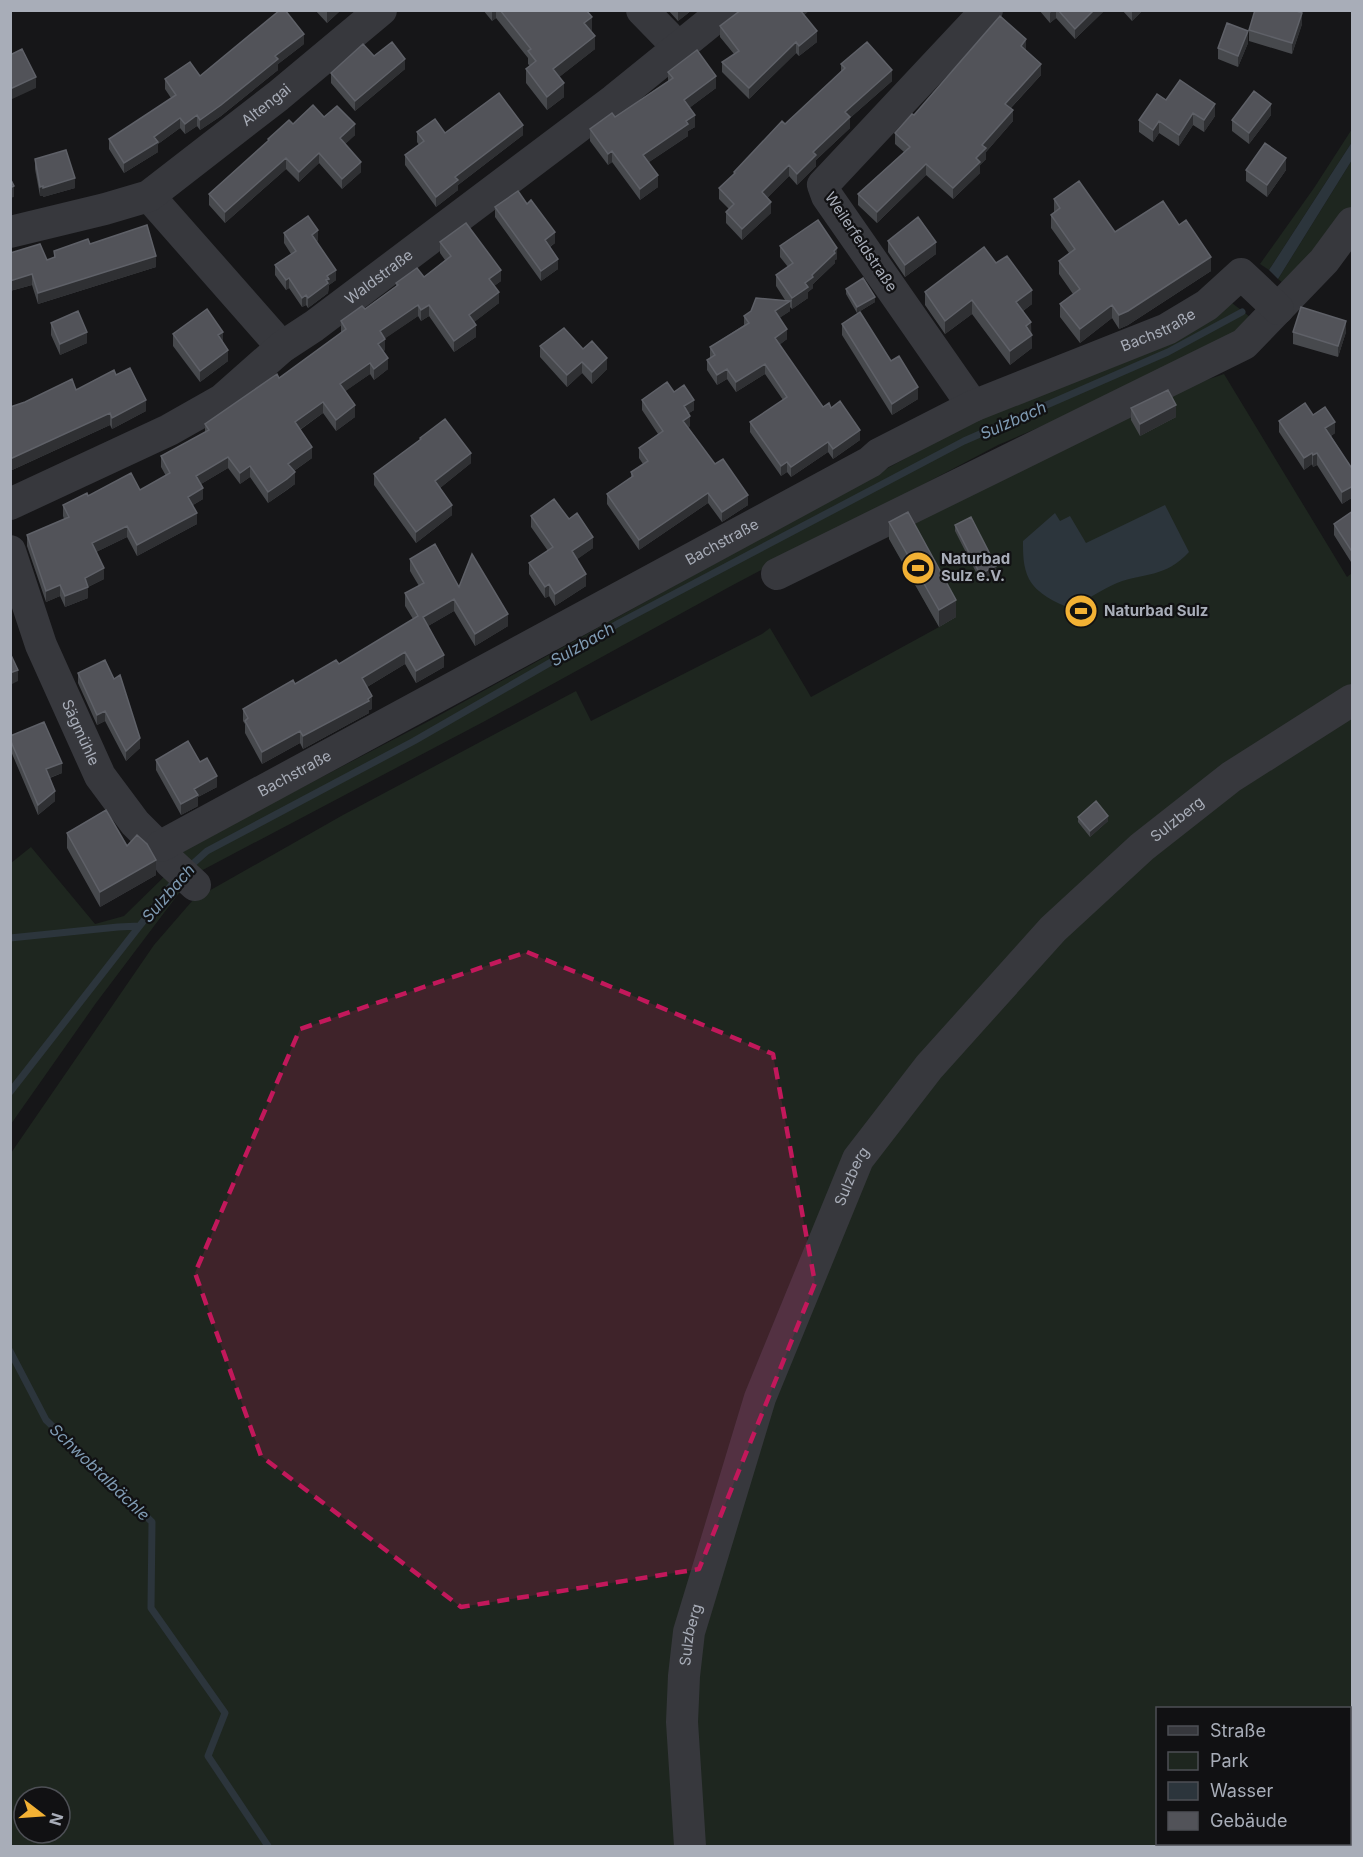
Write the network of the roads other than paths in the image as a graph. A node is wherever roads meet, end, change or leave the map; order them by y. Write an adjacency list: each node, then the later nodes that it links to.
1 (381, 10): 6 (street, Altengai)
2 (642, 10): 5 (street)
3 (725, 10): 5 (street, Waldstraße)
4 (987, 10): 11 (street, Weilerfeldstraße)
5 (679, 48): 10 (street, Waldstraße)
6 (149, 196): 8 (street, Altengai); 10 (street)
7 (1353, 223): 9 (street)
8 (10, 232)
9 (1278, 309): 11 (street, Bachstraße); 14 (street)
10 (282, 347): 12 (street, Waldstraße)
11 (973, 406): 16 (street, Bachstraße)
12 (10, 504)
13 (10, 551): 16 (street, Sägmühle)
14 (777, 574)
15 (1353, 700): 17 (street, Sulzberg)
16 (178, 868)
17 (690, 1846)

